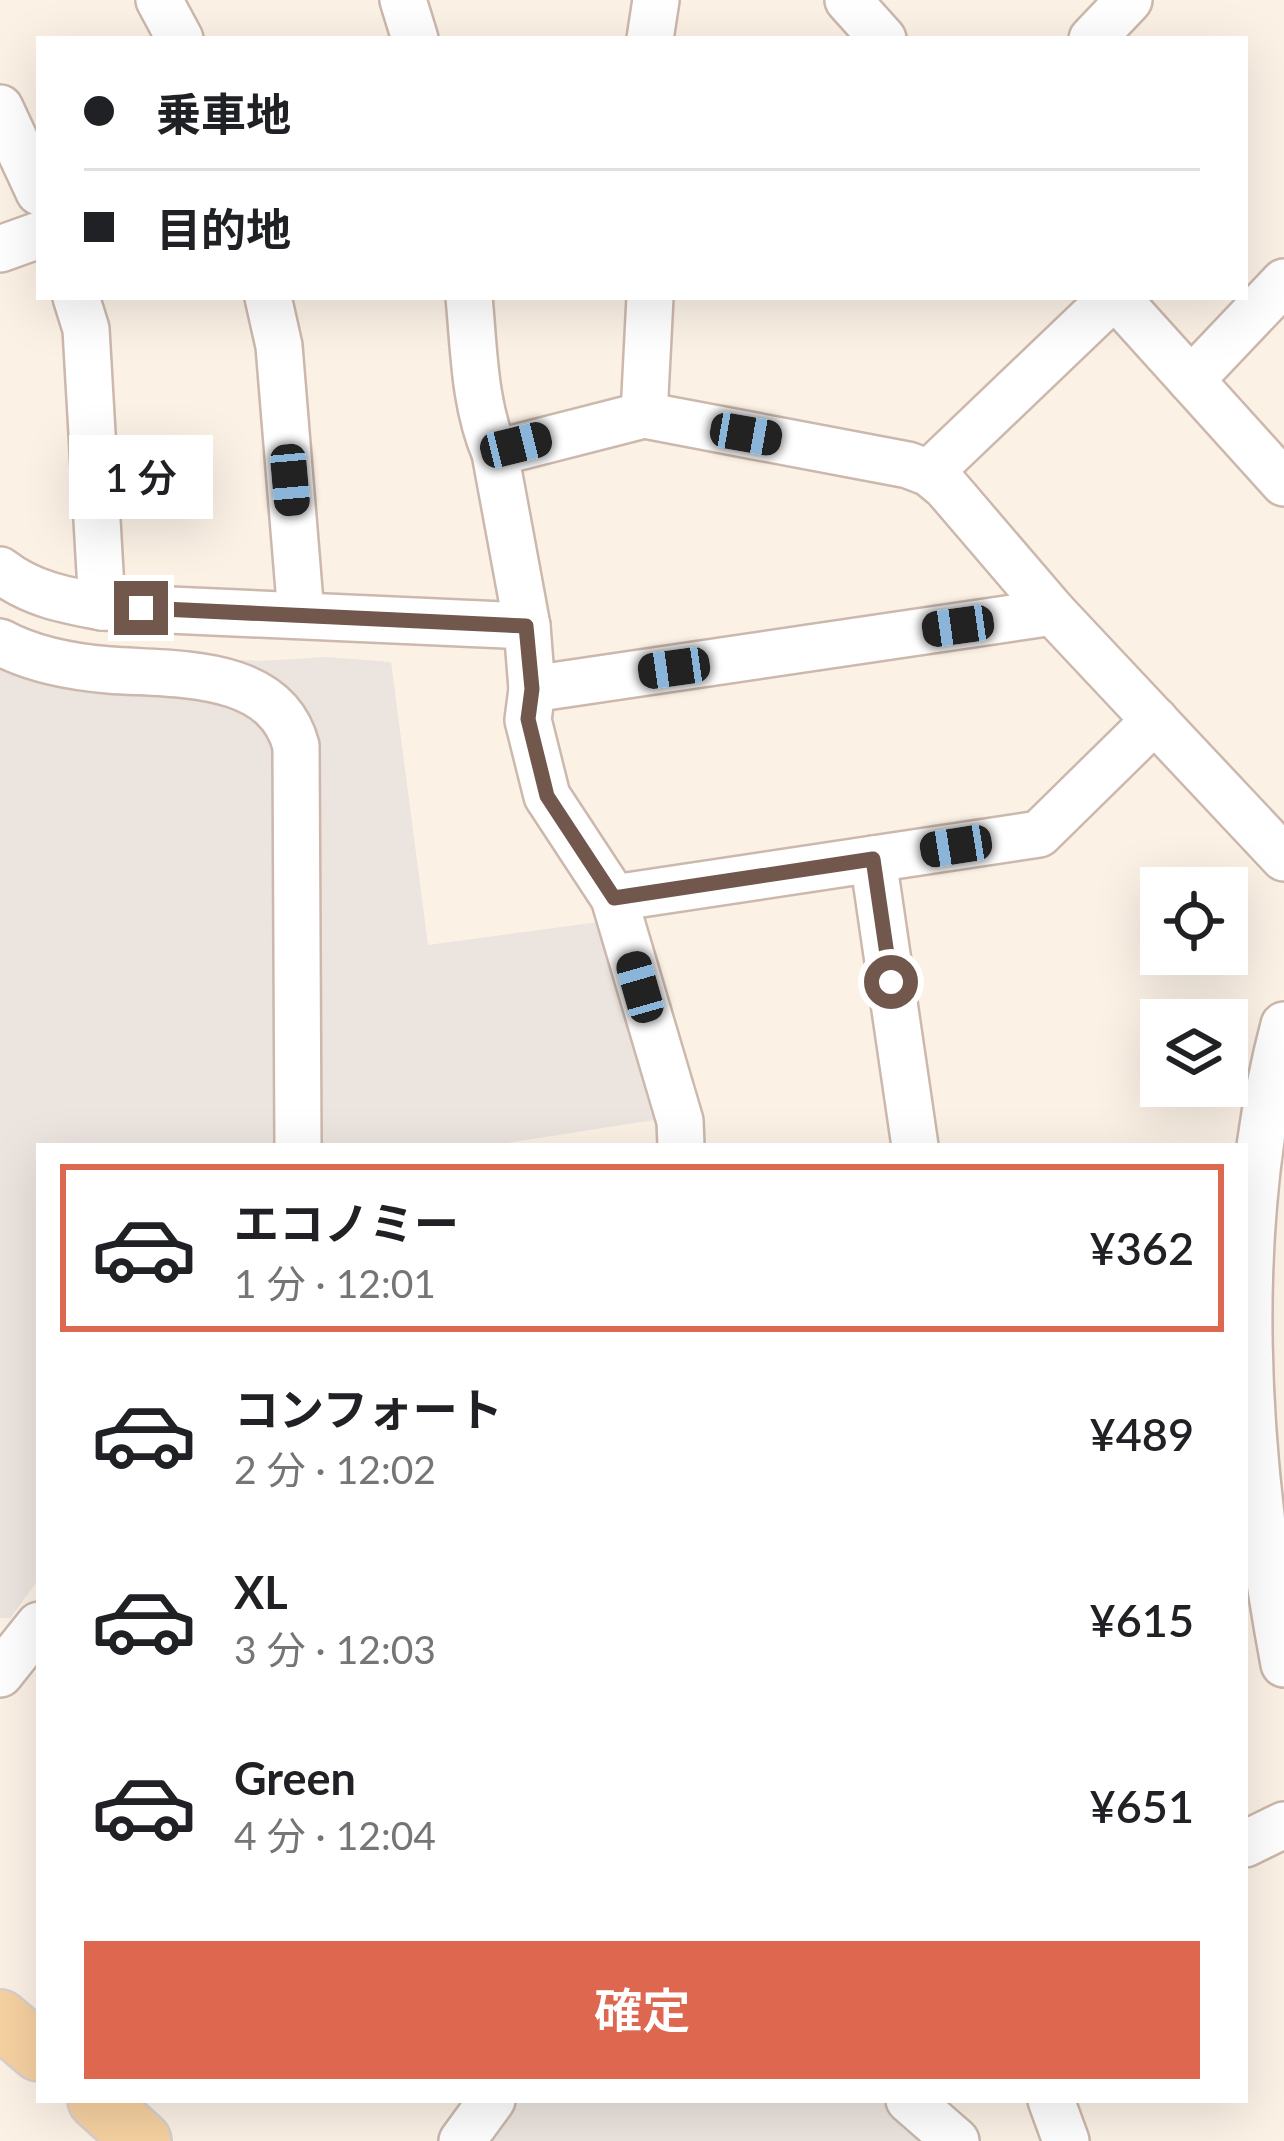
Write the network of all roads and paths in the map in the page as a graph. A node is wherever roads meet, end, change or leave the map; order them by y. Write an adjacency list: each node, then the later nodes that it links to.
1 (159, 0): 6 (street)
2 (403, 0): 7 (street)
3 (656, 0): 8 (street)
4 (848, 0): 9 (street)
5 (1129, 0): 10 (street)
6 (178, 36)
7 (414, 36)
8 (650, 36)
9 (880, 36)
10 (1095, 36)
11 (0, 108): 12 (street)
12 (36, 186)
13 (36, 236): 14 (street)
14 (0, 249)
15 (1284, 282): 22 (street)
16 (77, 300): 28 (street)
17 (269, 300): 30 (street)
18 (469, 300): 24 (street)
19 (650, 300): 23 (street)
20 (1111, 300): 25 (street)
21 (1117, 300): 22 (street)
22 (1191, 380): 26 (street)
23 (644, 415): 24 (street); 25 (street)
24 (495, 453): 31 (street)
25 (929, 473): 29 (street)
26 (1284, 483)
27 (0, 569): 28 (street)
28 (102, 607): 30 (street)
29 (1053, 612): 33 (street); 34 (street)
30 (301, 615): 31 (street)
31 (526, 626): 33 (street)
32 (0, 642): 39 (street)
33 (532, 689): 37 (street)
34 (1155, 720): 35 (street); 36 (street)
35 (1284, 858)
36 (873, 859): 37 (street); 41 (street)
37 (614, 898): 40 (street)
38 (1284, 1025): 42 (street)
39 (298, 1143)
40 (681, 1143)
41 (915, 1143)
42 (1248, 1375)
43 (1248, 1404): 44 (street)
44 (1269, 1448): 45 (street)
45 (1284, 1664)
46 (1284, 1825): 47 (street)
47 (1248, 1843)
48 (0, 2019): 49 (main road)
49 (36, 2049)
50 (100, 2103): 54 (main road)
51 (490, 2103): 55 (street)
52 (912, 2103): 56 (street)
53 (1052, 2103): 57 (street)
54 (142, 2141)
55 (462, 2141)
56 (956, 2141)
57 (1066, 2141)

